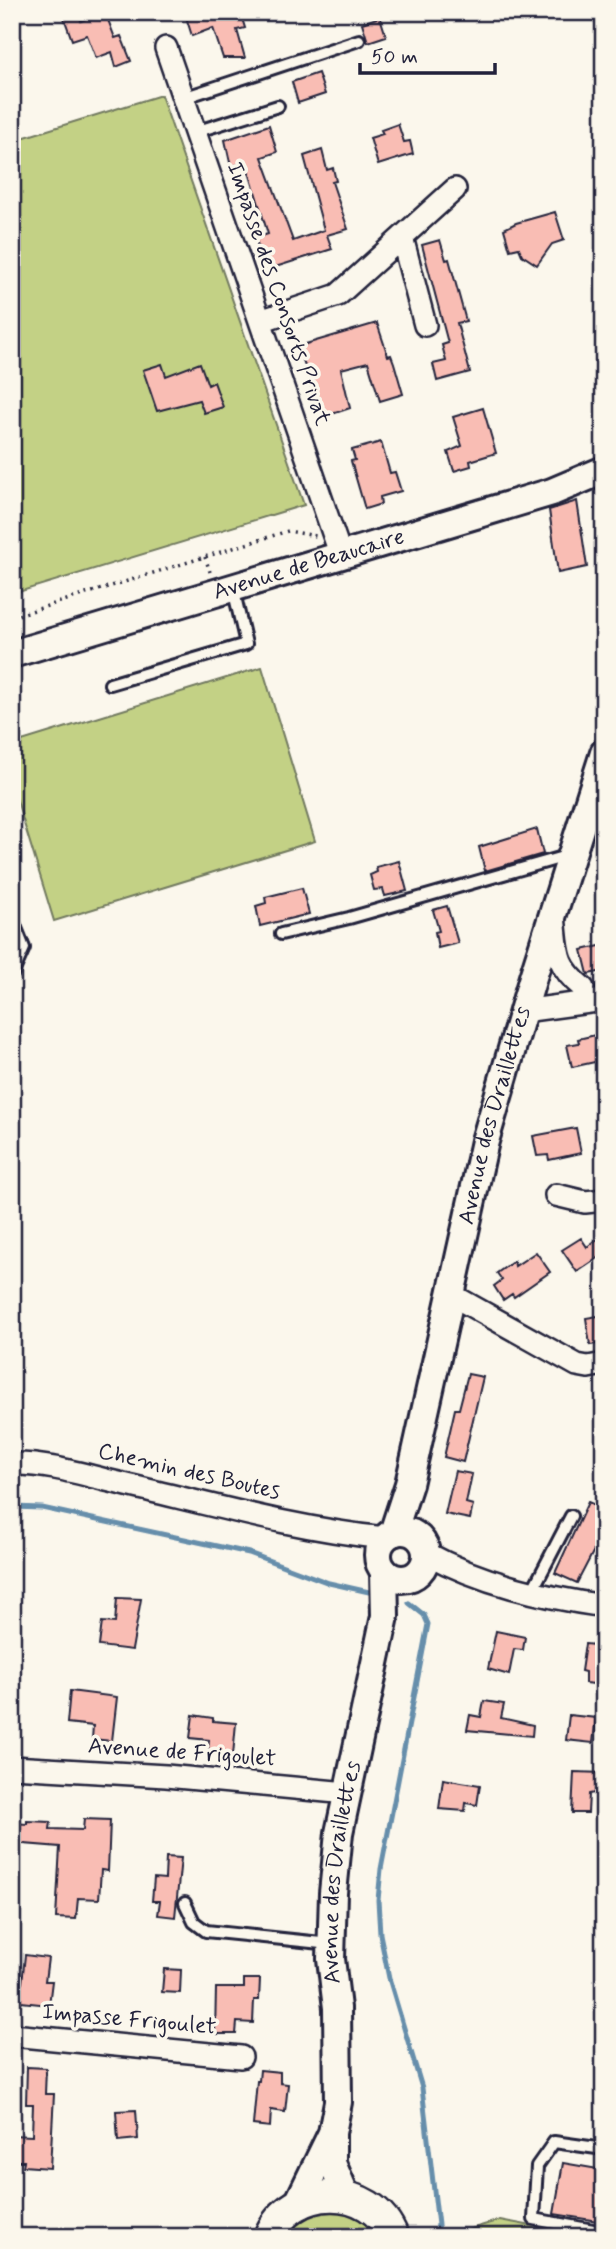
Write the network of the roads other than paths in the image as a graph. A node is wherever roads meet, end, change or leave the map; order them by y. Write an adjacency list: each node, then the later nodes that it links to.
1 (359, 40): 3 (lane)
2 (166, 48): 3 (street, Impasse des Consorts Privat)
3 (183, 98): 5 (street, Impasse des Consorts Privat)
4 (278, 106): 5 (lane)
5 (195, 132): 8 (street, Impasse des Consorts Privat)
6 (454, 189): 7 (street)
7 (402, 237): 8 (street); 9 (street)
8 (260, 321): 11 (street, Impasse des Consorts Privat)
9 (425, 325)
10 (604, 470): 11 (street, Avenue de Beaucaire)
11 (338, 548): 12 (street, Avenue de Beaucaire)
12 (233, 588): 13 (street, Avenue de Beaucaire); 14 (lane)
13 (12, 654)
14 (110, 684)
15 (604, 753): 16 (street, Avenue des Draillettes)
16 (573, 854): 17 (street, Avenue des Draillettes); 19 (lane)
17 (554, 915): 21 (street, Avenue des Draillettes); 22 (street)
18 (12, 918): 20 (lane)
19 (282, 934)
20 (12, 975)
21 (533, 977): 22 (street); 24 (street, Avenue des Draillettes)
22 (593, 989)
23 (604, 1000): 24 (street)
24 (523, 1012): 27 (street, Avenue des Draillettes)
25 (555, 1195): 26 (street)
26 (604, 1200)
27 (450, 1294): 28 (street); 31 (street, Avenue des Draillettes)
28 (604, 1364)
29 (12, 1464): 31 (street, Chemin des Boutes)
30 (571, 1516): 32 (lane)
31 (401, 1553): 32 (street, Chemin des Boutes); 35 (street, Avenue des Draillettes)
32 (531, 1593): 33 (street, Chemin des Boutes)
33 (604, 1606)
34 (12, 1768): 35 (street, Avenue de Frigoulet)
35 (347, 1793): 37 (street, Avenue des Draillettes)
36 (185, 1903): 37 (lane)
37 (331, 1944): 40 (street, Avenue des Draillettes)
38 (12, 2035): 39 (street, Impasse Frigoulet)
39 (241, 2057)
40 (332, 2133): 42 (street, Avenue des Draillettes); 43 (street, Avenue des Draillettes)
41 (604, 2149): 44 (lane)
42 (346, 2196): 43 (main road); 46 (main road)
43 (299, 2203): 45 (main road)
44 (604, 2232)
45 (267, 2235)
46 (393, 2237)

